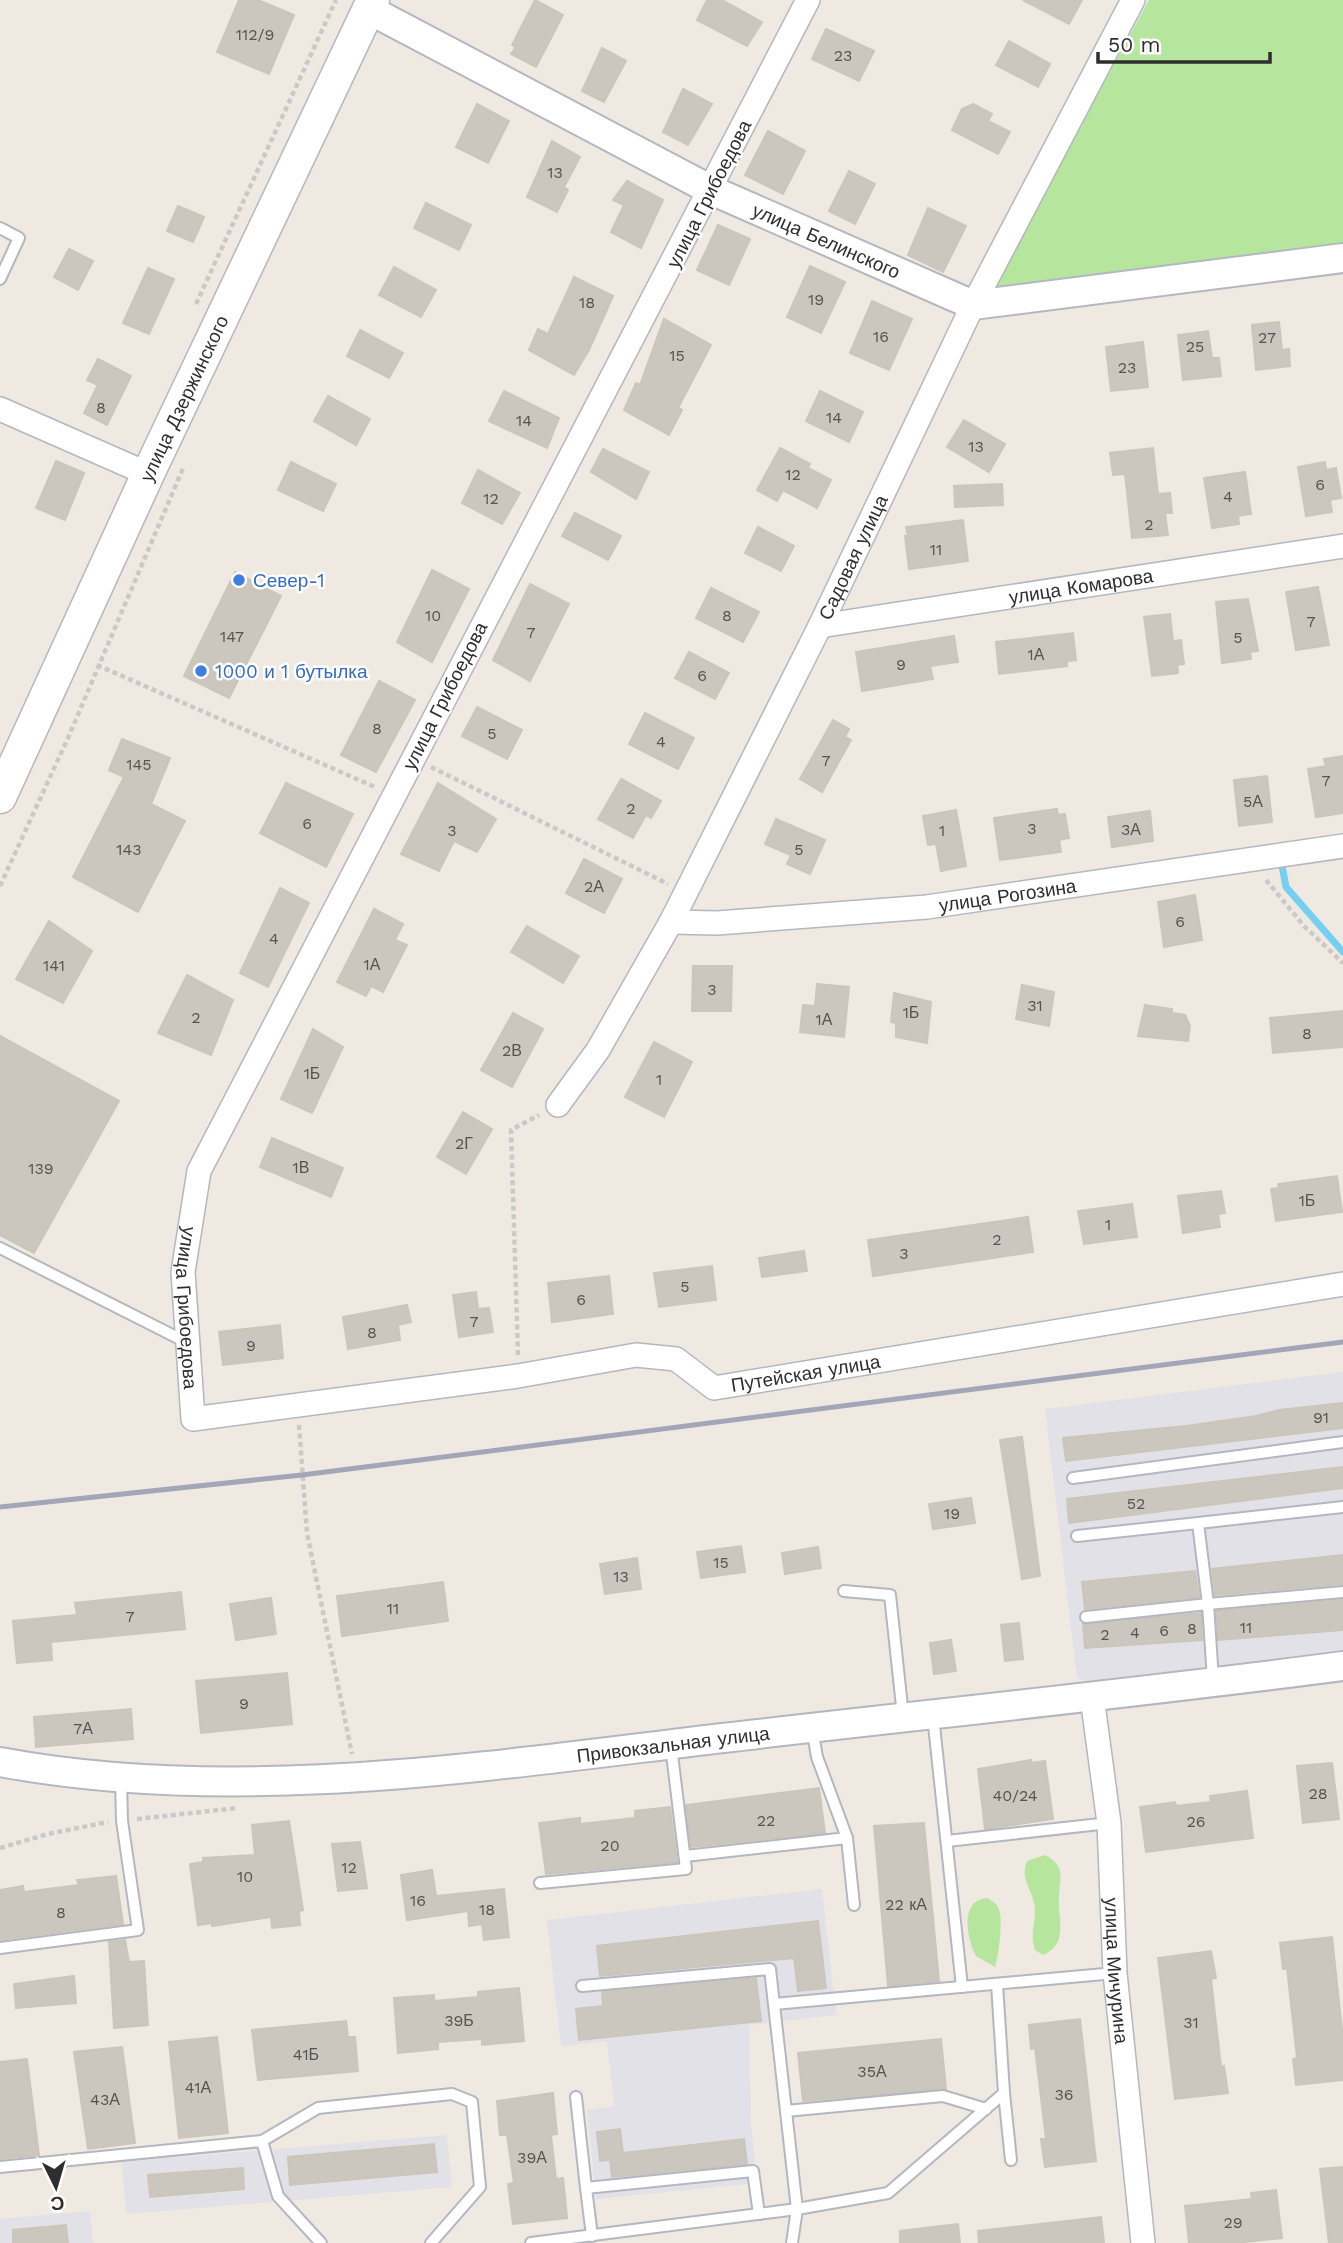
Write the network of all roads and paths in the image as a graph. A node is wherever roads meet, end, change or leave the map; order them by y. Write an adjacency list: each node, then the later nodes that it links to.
1 (808, 0): 4 (street, улица Грибоедова)
2 (1133, 0): 8 (street, Садовая улица)
3 (364, 3): 4 (street, улица Белинского); 11 (main road, улица Дзержинского)
4 (711, 190): 8 (street, улица Белинского); 15 (street, улица Грибоедова)
5 (0, 228): 7 (lane)
6 (1343, 258): 8 (street)
7 (0, 279)
8 (973, 305): 13 (street, Садовая улица)
9 (0, 409): 11 (street)
10 (185, 464): 14 (path)
11 (148, 474): 17 (main road, улица Дзержинского)
12 (1343, 546): 13 (street, улица Комарова)
13 (820, 626): 21 (street, Садовая улица)
14 (97, 665): 16 (path); 20 (path)
15 (412, 758): 16 (street, улица Грибоедова); 21 (path)
16 (395, 796): 27 (street, улица Грибоедова)
17 (0, 797)
18 (1343, 846): 19 (street, улица Рогозина)
19 (1252, 859): 22 (street, улица Рогозина); 23 (path)
20 (0, 886)
21 (684, 891): 22 (street, Садовая улица)
22 (671, 922): 24 (street, Садовая улица)
23 (1343, 963)
24 (558, 1104): 28 (path)
25 (0, 1248): 27 (lane)
26 (1343, 1284): 28 (street, Путейская улица)
27 (188, 1343): 30 (street, улица Грибоедова)
28 (518, 1376): 29 (street, Путейская улица)
29 (299, 1406): 30 (street, Путейская улица); 49 (path)
30 (193, 1419)
31 (1343, 1442): 32 (lane)
32 (1073, 1478)
33 (1343, 1507): 34 (lane)
34 (1198, 1524): 35 (lane); 38 (lane)
35 (1077, 1536)
36 (844, 1591): 44 (lane)
37 (1343, 1592): 38 (lane)
38 (1208, 1604): 39 (lane); 41 (lane)
39 (1086, 1617)
40 (1343, 1666): 41 (street, Привокзальная улица)
41 (1213, 1683): 42 (street, Привокзальная улица)
42 (1093, 1697): 43 (street, Привокзальная улица); 50 (street, улица Мичурина)
43 (933, 1716): 44 (street, Привокзальная улица); 52 (lane)
44 (903, 1719): 45 (street, Привокзальная улица)
45 (812, 1728): 46 (street, Привокзальная улица); 51 (lane)
46 (671, 1744): 49 (street, Привокзальная улица); 53 (lane)
47 (0, 1762): 48 (street, Привокзальная улица)
48 (121, 1779): 49 (street, Привокзальная улица); 56 (lane)
49 (357, 1779)
50 (1109, 1823): 52 (lane); 57 (street, улица Мичурина)
51 (847, 1838): 53 (lane); 55 (lane)
52 (947, 1841): 60 (lane)
53 (685, 1856): 54 (lane)
54 (540, 1883)
55 (854, 1905)
56 (0, 1948)
57 (1115, 1973): 58 (lane); 77 (street, улица Мичурина)
58 (997, 1984): 60 (lane); 62 (lane)
59 (582, 1986): 61 (lane)
60 (961, 1987): 61 (lane)
61 (774, 2004): 65 (lane)
62 (1004, 2093): 64 (lane); 67 (lane)
63 (576, 2097): 69 (lane)
64 (986, 2109): 65 (lane); 70 (lane)
65 (786, 2111): 70 (lane)
66 (262, 2141): 68 (lane); 73 (lane); 74 (lane)
67 (1011, 2160)
68 (0, 2167)
69 (586, 2188): 71 (lane); 72 (lane)
70 (797, 2209): 71 (lane); 76 (lane)
71 (759, 2214): 72 (lane)
72 (592, 2236): 75 (lane)
73 (321, 2243)
74 (431, 2243)
75 (531, 2243)
76 (792, 2243)
77 (1143, 2243)

